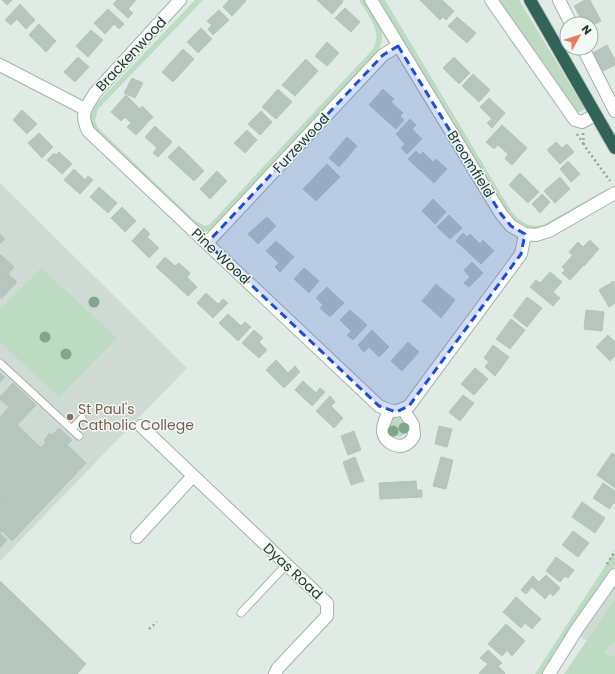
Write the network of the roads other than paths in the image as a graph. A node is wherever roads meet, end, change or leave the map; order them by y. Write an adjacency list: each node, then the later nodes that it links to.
1 (180, 0): 10 (street, Brackenwood)
2 (371, 0): 7 (street, Broomfield)
3 (491, 0): 12 (street)
4 (530, 0): 12 (highway)
5 (559, 0): 6 (street)
6 (567, 16)
7 (398, 46): 15 (street, Broomfield); 16 (street, Furzewood)
8 (587, 56): 11 (street)
9 (0, 66): 10 (street)
10 (85, 109): 16 (street, Pine Wood)
11 (615, 111)
12 (595, 115): 13 (highway)
13 (615, 148)
14 (613, 187): 15 (street)
15 (525, 234): 18 (street)
16 (207, 243): 19 (street, Pine Wood)
17 (0, 363): 22 (lane)
18 (403, 409): 19 (street); 19 (street)
19 (389, 411)
20 (82, 418): 22 (lane)
21 (141, 426): 24 (street, Dyas Road)
22 (72, 429): 23 (lane)
23 (79, 436)
24 (193, 476): 25 (street); 26 (street, Dyas Road)
25 (137, 537)
26 (286, 565): 28 (lane); 29 (street, Dyas Road)
27 (615, 575): 30 (street)
28 (241, 613)
29 (276, 674)
30 (549, 674)

